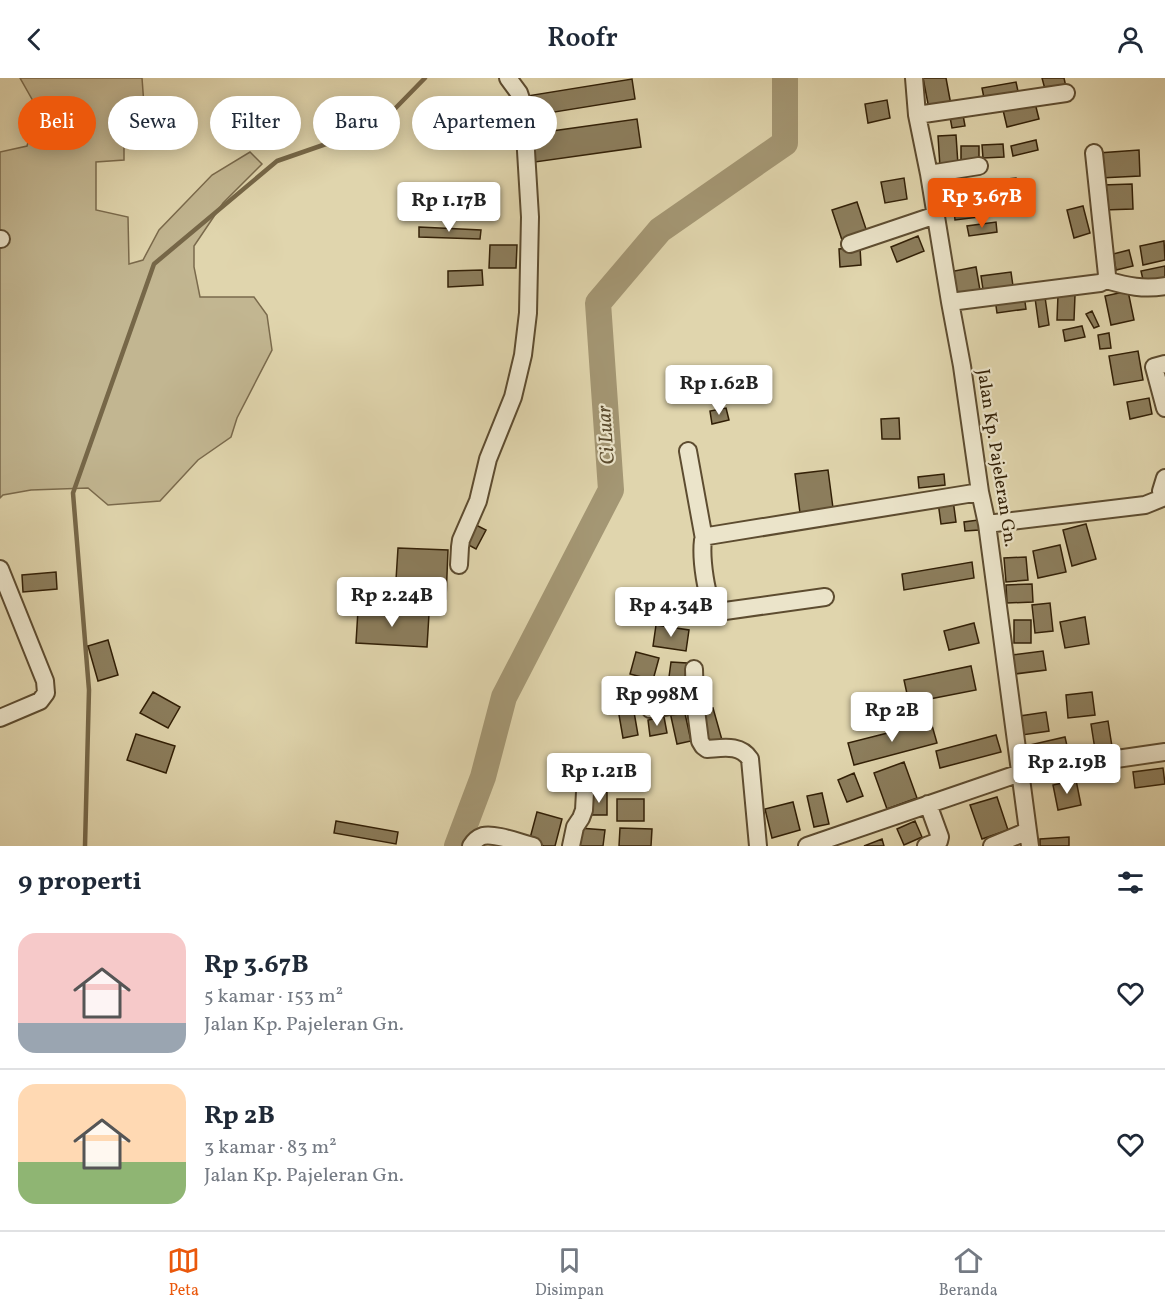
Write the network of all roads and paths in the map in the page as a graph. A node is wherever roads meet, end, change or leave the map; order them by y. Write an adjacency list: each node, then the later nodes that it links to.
1 (508, 78): 21 (street)
2 (914, 78): 4 (street, Jalan Kp. Pajeleran Gn.)
3 (1066, 93): 4 (street)
4 (917, 115): 7 (street, Jalan Kp. Pajeleran Gn.)
5 (1094, 153): 10 (street)
6 (979, 166): 7 (street)
7 (929, 174): 8 (street, Jalan Kp. Pajeleran Gn.)
8 (936, 215): 9 (street); 12 (street, Jalan Kp. Pajeleran Gn.)
9 (850, 244)
10 (1106, 280): 11 (street); 12 (street)
11 (1165, 286)
12 (950, 302): 17 (street, Jalan Kp. Pajeleran Gn.)
13 (1165, 364): 14 (street)
14 (1165, 408)
15 (688, 451): 20 (street)
16 (1165, 478): 18 (street)
17 (980, 492): 19 (street, Jalan Kp. Pajeleran Gn.); 20 (street)
18 (1165, 497): 19 (street)
19 (987, 524): 29 (street, Jalan Kp. Pajeleran Gn.)
20 (704, 539): 23 (street)
21 (459, 566)
22 (0, 569): 27 (street)
23 (825, 597)
24 (694, 669): 25 (street)
25 (695, 702): 26 (street); 36 (street)
26 (650, 709)
27 (0, 718)
28 (1165, 752): 29 (street)
29 (1020, 773): 31 (street); 32 (street, Jalan Kp. Pajeleran Gn.)
30 (585, 792): 35 (street)
31 (928, 804): 37 (street); 38 (street)
32 (1029, 838): 39 (street)
33 (471, 846): 34 (street)
34 (533, 846)
35 (572, 846)
36 (758, 846)
37 (807, 846)
38 (926, 846)
39 (992, 846)

